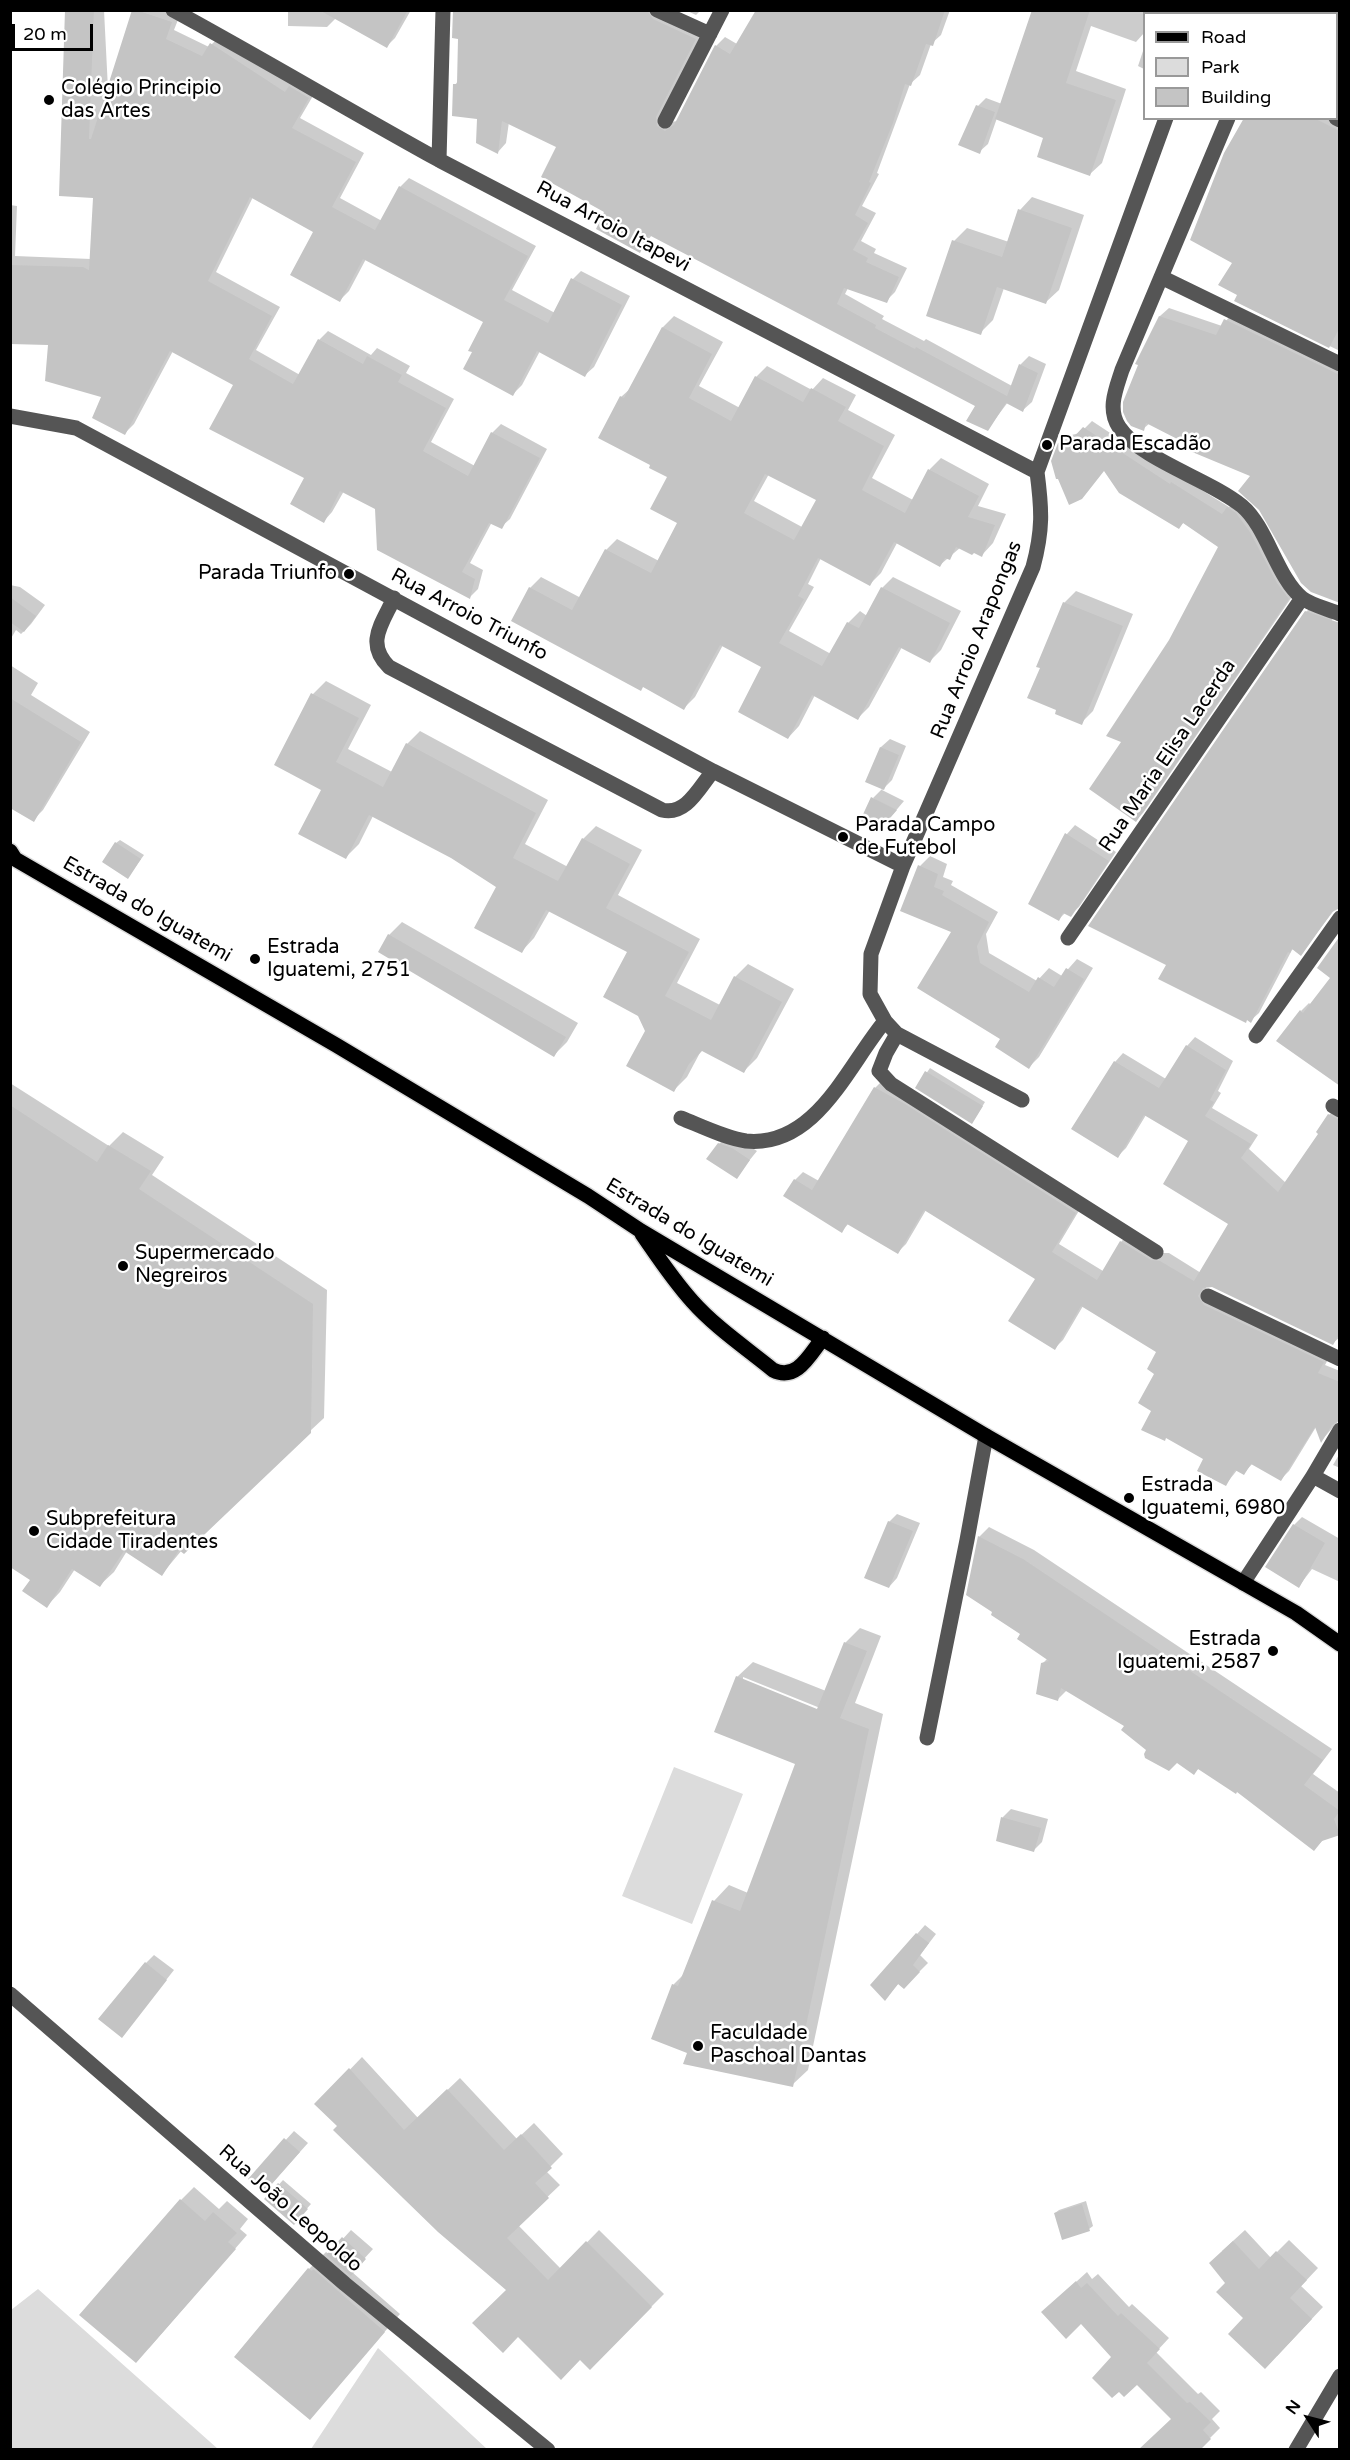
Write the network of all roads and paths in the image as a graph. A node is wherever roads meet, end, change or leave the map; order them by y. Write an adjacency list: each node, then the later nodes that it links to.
1 (173, 10): 9 (street, Rua Arroio Itapevi)
2 (443, 10): 9 (street)
3 (657, 10): 5 (street)
4 (722, 10): 5 (street)
5 (710, 34): 8 (street)
6 (1165, 120): 13 (street, Rua Arroio Arapongas)
7 (1227, 120): 10 (street)
8 (665, 121)
9 (439, 160): 13 (street, Rua Arroio Itapevi)
10 (1161, 277): 11 (street); 15 (street)
11 (1340, 364)
12 (10, 416): 14 (street, Rua Arroio Triunfo)
13 (1037, 472): 19 (street, Rua Arroio Arapongas)
14 (394, 598): 17 (street, Rua Arroio Triunfo); 17 (street)
15 (1302, 598): 16 (street); 21 (street, Rua Maria Elisa Lacerda)
16 (1340, 614)
17 (713, 771): 19 (street, Rua Arroio Triunfo)
18 (12, 856): 27 (main road, Estrada do Iguatemi)
19 (903, 866): 22 (street, Rua Arroio Arapongas)
20 (1340, 918): 24 (street)
21 (1068, 938)
22 (885, 1021): 23 (street, Rua Arroio Arapongas); 26 (street)
23 (897, 1034): 25 (street, Rua Arroio Arapongas); 28 (street)
24 (1256, 1036)
25 (1022, 1100)
26 (681, 1118)
27 (641, 1231): 30 (main road, Estrada do Iguatemi); 30 (main road)
28 (1156, 1252)
29 (1208, 1296): 31 (street)
30 (823, 1338): 33 (main road, Estrada do Iguatemi)
31 (1340, 1359)
32 (1340, 1430): 34 (street)
33 (986, 1436): 36 (main road, Estrada do Iguatemi); 38 (street)
34 (1313, 1476): 35 (street); 36 (street)
35 (1340, 1491)
36 (1243, 1583): 37 (main road, Estrada do Iguatemi)
37 (1340, 1644)
38 (927, 1738)
39 (10, 1994): 41 (street, Rua João Leopoldo)
40 (1340, 2376): 42 (street)
41 (548, 2450)
42 (1296, 2450)

